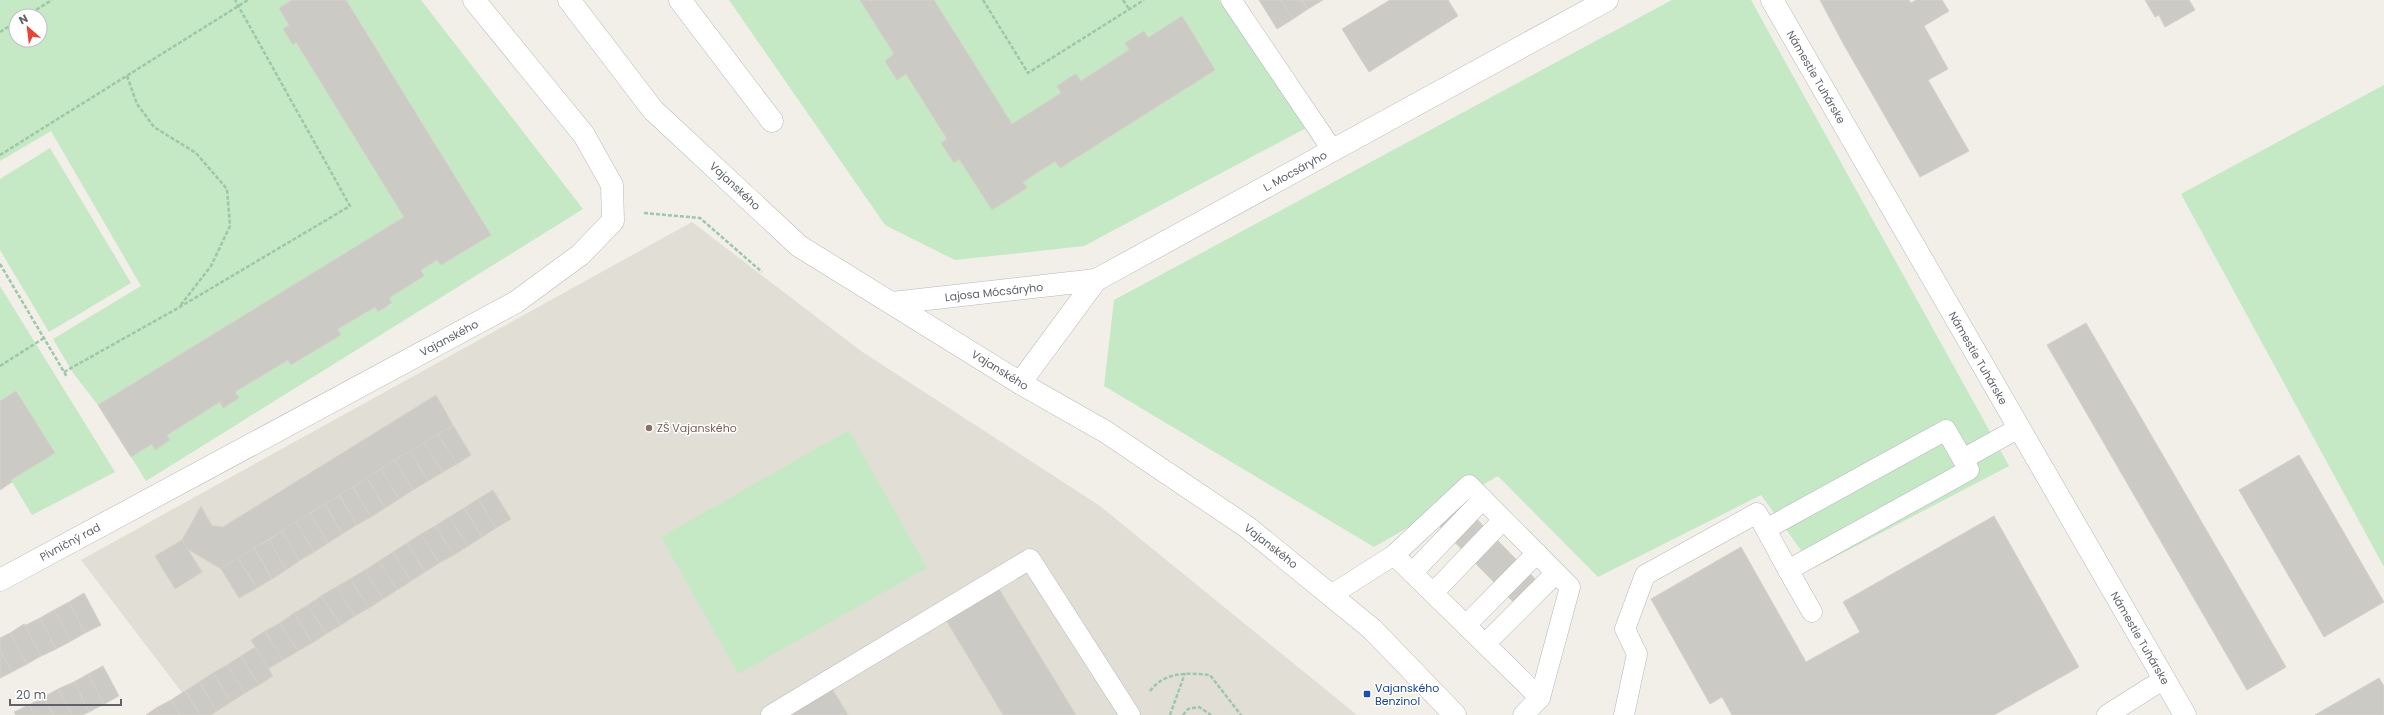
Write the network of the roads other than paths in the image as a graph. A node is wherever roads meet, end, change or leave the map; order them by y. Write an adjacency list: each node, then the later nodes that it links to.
1 (474, 0): 15 (street, Vajanského)
2 (569, 0): 10 (street, Vajanského)
3 (680, 0): 7 (street)
4 (1231, 0): 8 (lane)
5 (1607, 0): 8 (street, L. Mocsáryho)
6 (1772, 0): 12 (street, Námestie Tuhárske)
7 (772, 121)
8 (1333, 151): 9 (street, L. Mocsáryho)
9 (1096, 280): 10 (street, Lajosa Mócsáryho); 11 (street, L. Mocsáryho)
10 (892, 303): 11 (street, Vajanského)
11 (1020, 383): 25 (street, Vajanského)
12 (2019, 428): 13 (lane); 29 (street, Námestie Tuhárske)
13 (1962, 459): 17 (lane); 20 (lane)
14 (1483, 499): 16 (lane); 19 (lane); 21 (lane)
15 (140, 505): 23 (street, Pivničný rad)
16 (1504, 520): 18 (lane); 24 (lane)
17 (1766, 529): 20 (lane); 35 (lane)
18 (1537, 553): 22 (lane); 27 (lane)
19 (1394, 555): 21 (lane); 25 (lane)
20 (1788, 570): 26 (lane)
21 (1412, 573): 24 (lane)
22 (1556, 573): 28 (lane); 30 (lane)
23 (0, 580)
24 (1433, 593): 27 (lane)
25 (1331, 595): 33 (street, Vajanského)
26 (1812, 612)
27 (1466, 625): 28 (lane)
28 (1485, 644): 30 (lane)
29 (2164, 678): 36 (lane); 37 (street, Námestie Tuhárske)
30 (1540, 698): 34 (lane)
31 (771, 715): 32 (lane)
32 (1130, 715)
33 (1455, 715)
34 (1523, 715)
35 (1624, 715)
36 (2107, 715)
37 (2185, 715)

